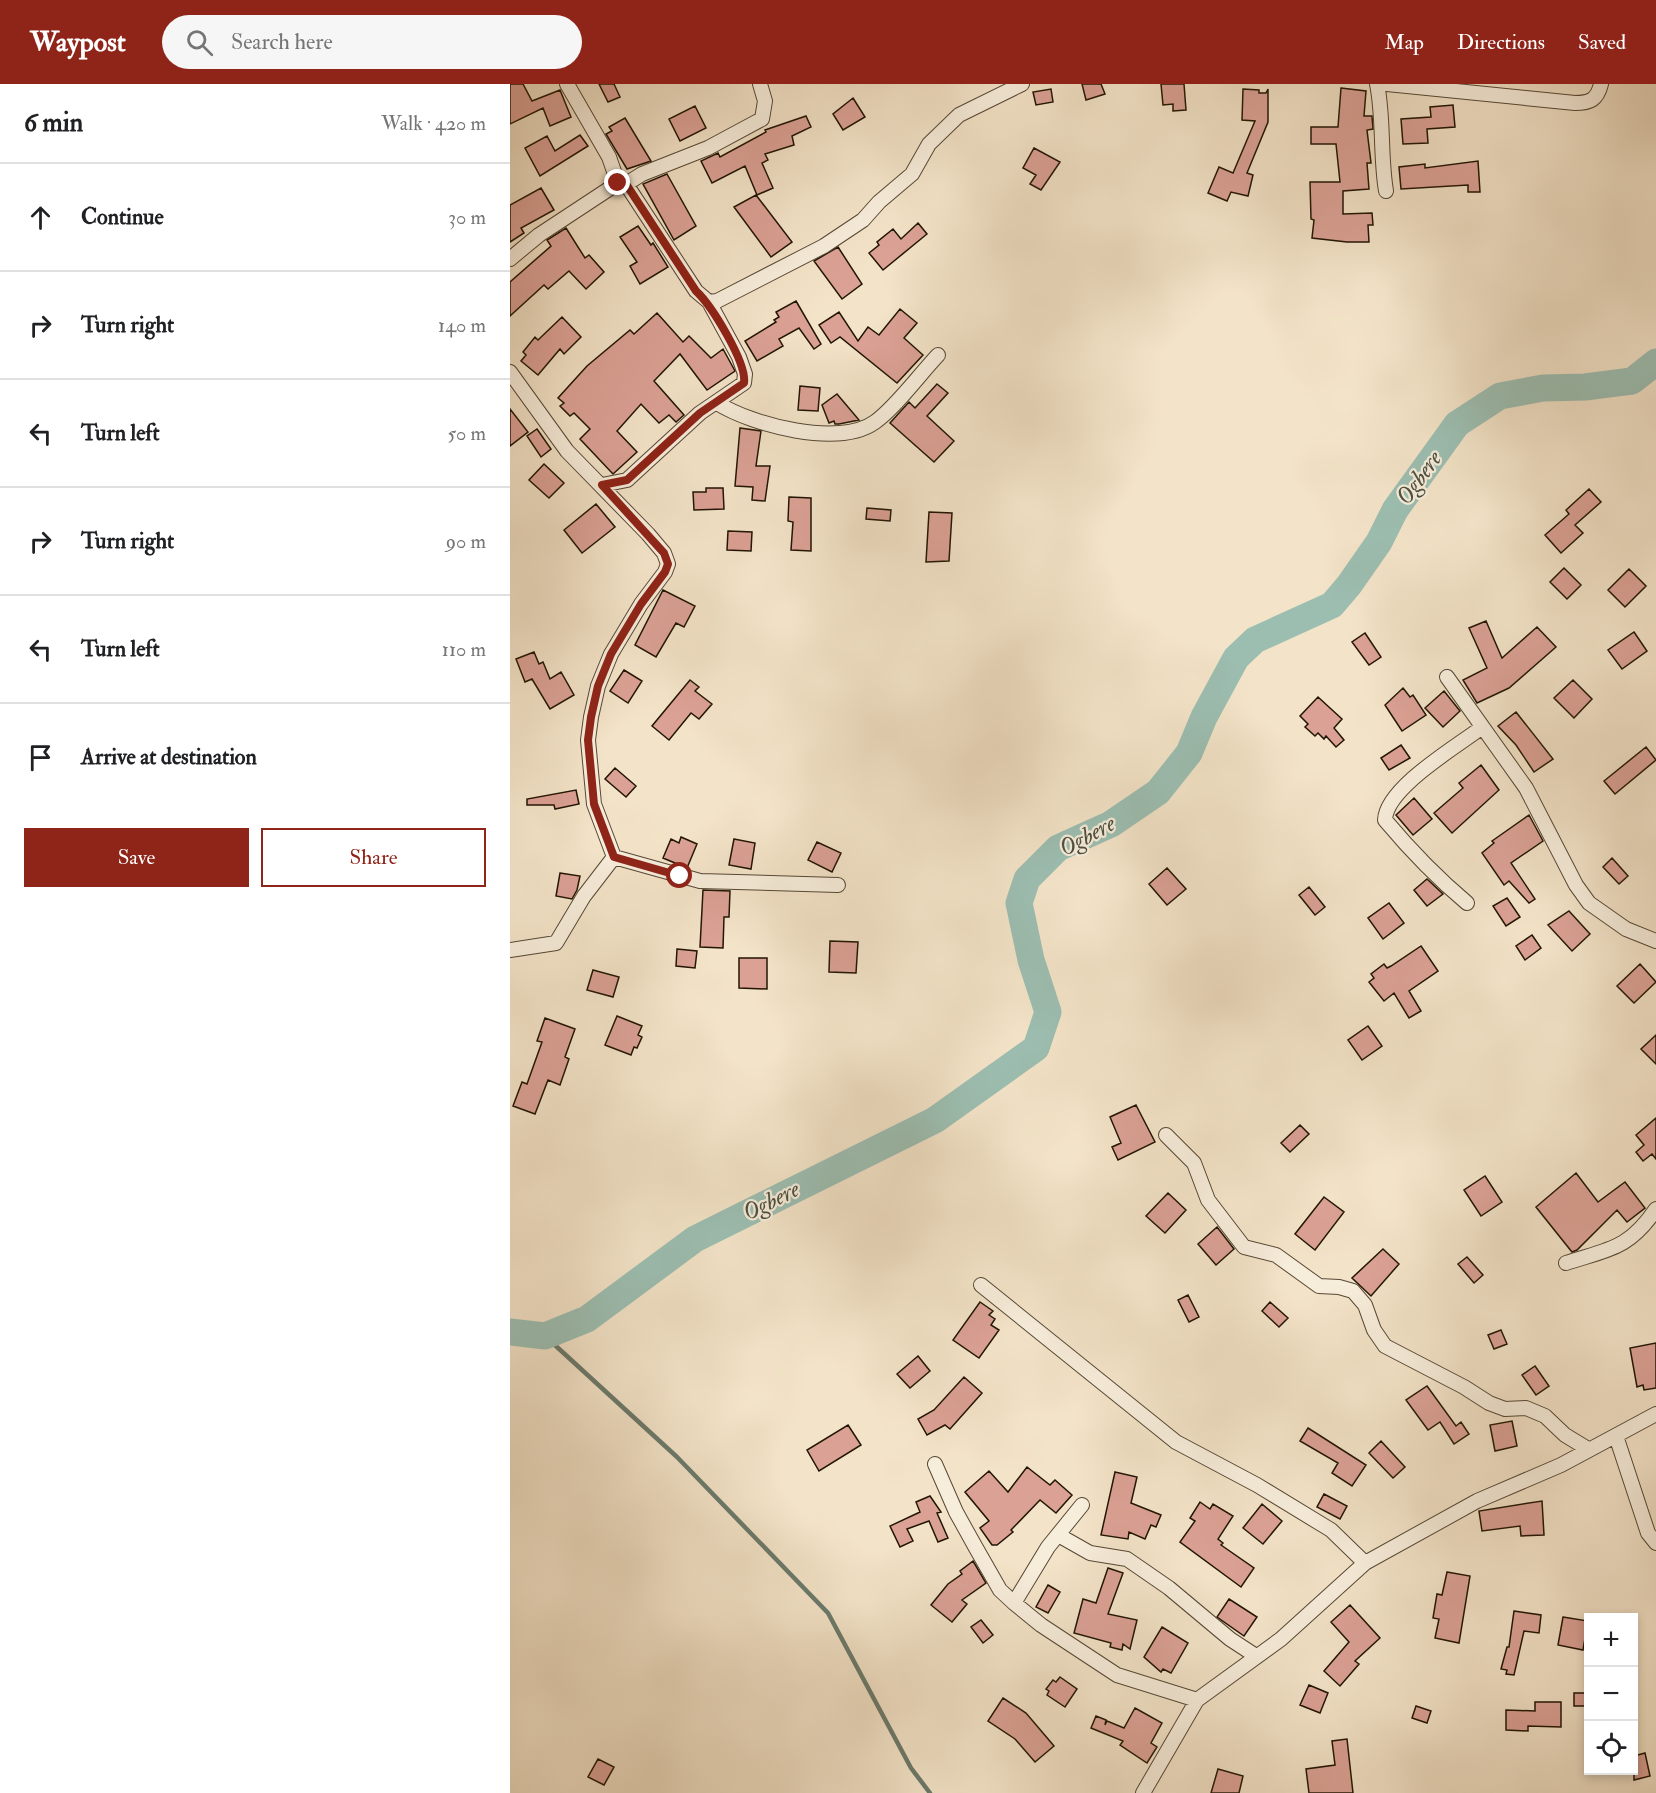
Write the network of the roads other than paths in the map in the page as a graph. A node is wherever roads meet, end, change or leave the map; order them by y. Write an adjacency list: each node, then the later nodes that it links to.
1 (567, 84): 7 (street)
2 (760, 84): 7 (street)
3 (1022, 84): 10 (street)
4 (1377, 84): 8 (street)
5 (1387, 84): 6 (street)
6 (1601, 84)
7 (622, 183): 9 (street); 10 (street)
8 (1386, 190)
9 (510, 259)
10 (709, 302): 13 (street)
11 (938, 355): 13 (street)
12 (510, 372): 14 (street)
13 (717, 404): 14 (street)
14 (602, 485): 17 (street)
15 (1447, 677): 16 (street)
16 (1481, 728): 19 (street); 20 (street)
17 (614, 857): 18 (street); 21 (street)
18 (838, 885)
19 (1467, 903)
20 (1656, 941)
21 (510, 950)
22 (1166, 1135): 28 (street)
23 (1656, 1209): 24 (street)
24 (1566, 1263)
25 (981, 1285): 33 (street)
26 (1656, 1414): 27 (street)
27 (1616, 1436): 28 (street); 32 (street)
28 (1588, 1449): 33 (street)
29 (935, 1464): 34 (street)
30 (1082, 1505): 31 (street)
31 (1060, 1536): 34 (street); 35 (street)
32 (1656, 1543)
33 (1365, 1563): 35 (street)
34 (1014, 1603): 36 (street)
35 (1256, 1656): 36 (street)
36 (1197, 1700): 37 (street)
37 (1143, 1793)

